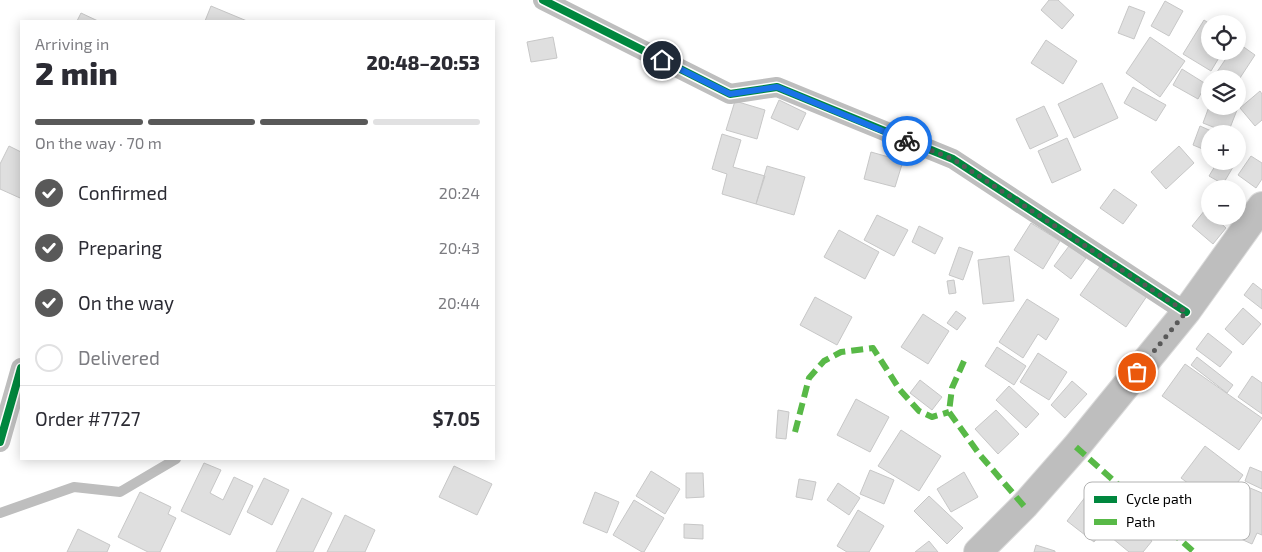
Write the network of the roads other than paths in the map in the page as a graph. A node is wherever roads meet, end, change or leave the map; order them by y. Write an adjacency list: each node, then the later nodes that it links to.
1 (543, 0): 3 (street)
2 (1262, 206): 3 (highway)
3 (1186, 312): 8 (highway)
4 (20, 372): 5 (street)
5 (0, 442)
6 (174, 460): 7 (lane)
7 (0, 513)
8 (978, 552)

